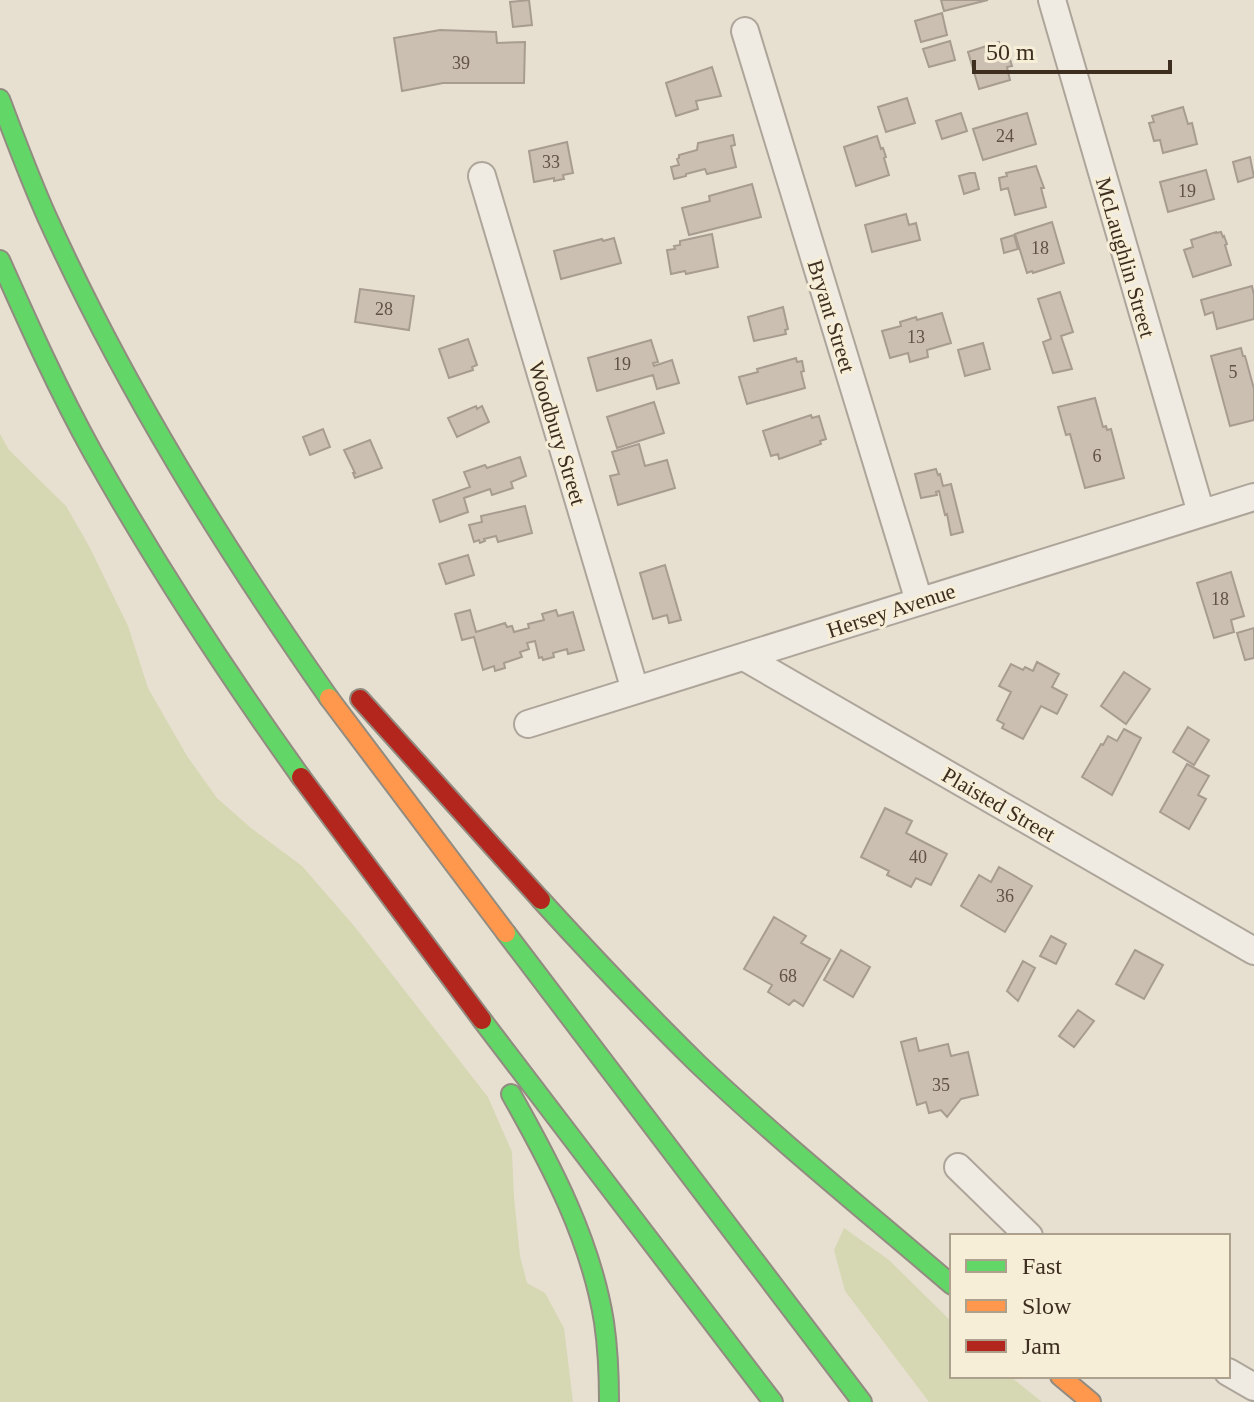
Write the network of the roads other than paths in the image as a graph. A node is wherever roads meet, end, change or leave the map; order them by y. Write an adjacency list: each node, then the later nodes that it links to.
1 (1052, 0): 7 (street, McLaughlin Street)
2 (745, 31): 9 (street, Bryant Street)
3 (0, 99): 8 (highway)
4 (482, 176): 12 (street, Woodbury Street)
5 (0, 260): 15 (highway)
6 (1254, 497): 7 (street, Hersey Avenue)
7 (1201, 513): 9 (street, Hersey Avenue)
8 (235, 562): 10 (highway); 27 (highway)
9 (919, 601): 11 (street, Hersey Avenue)
10 (320, 655)
11 (744, 657): 12 (street, Hersey Avenue); 16 (street, Plaisted Street)
12 (635, 690): 14 (street, Hersey Avenue)
13 (352, 691): 21 (highway)
14 (528, 724)
15 (412, 927): 17 (highway); 26 (highway)
16 (1254, 951)
17 (490, 1059)
18 (505, 1085): 25 (highway)
19 (958, 1167): 20 (street)
20 (1027, 1234)
21 (950, 1283)
22 (1230, 1373): 24 (street)
23 (1062, 1378): 28 (highway)
24 (1254, 1387)
25 (609, 1402)
26 (773, 1402)
27 (862, 1402)
28 (1091, 1402)

